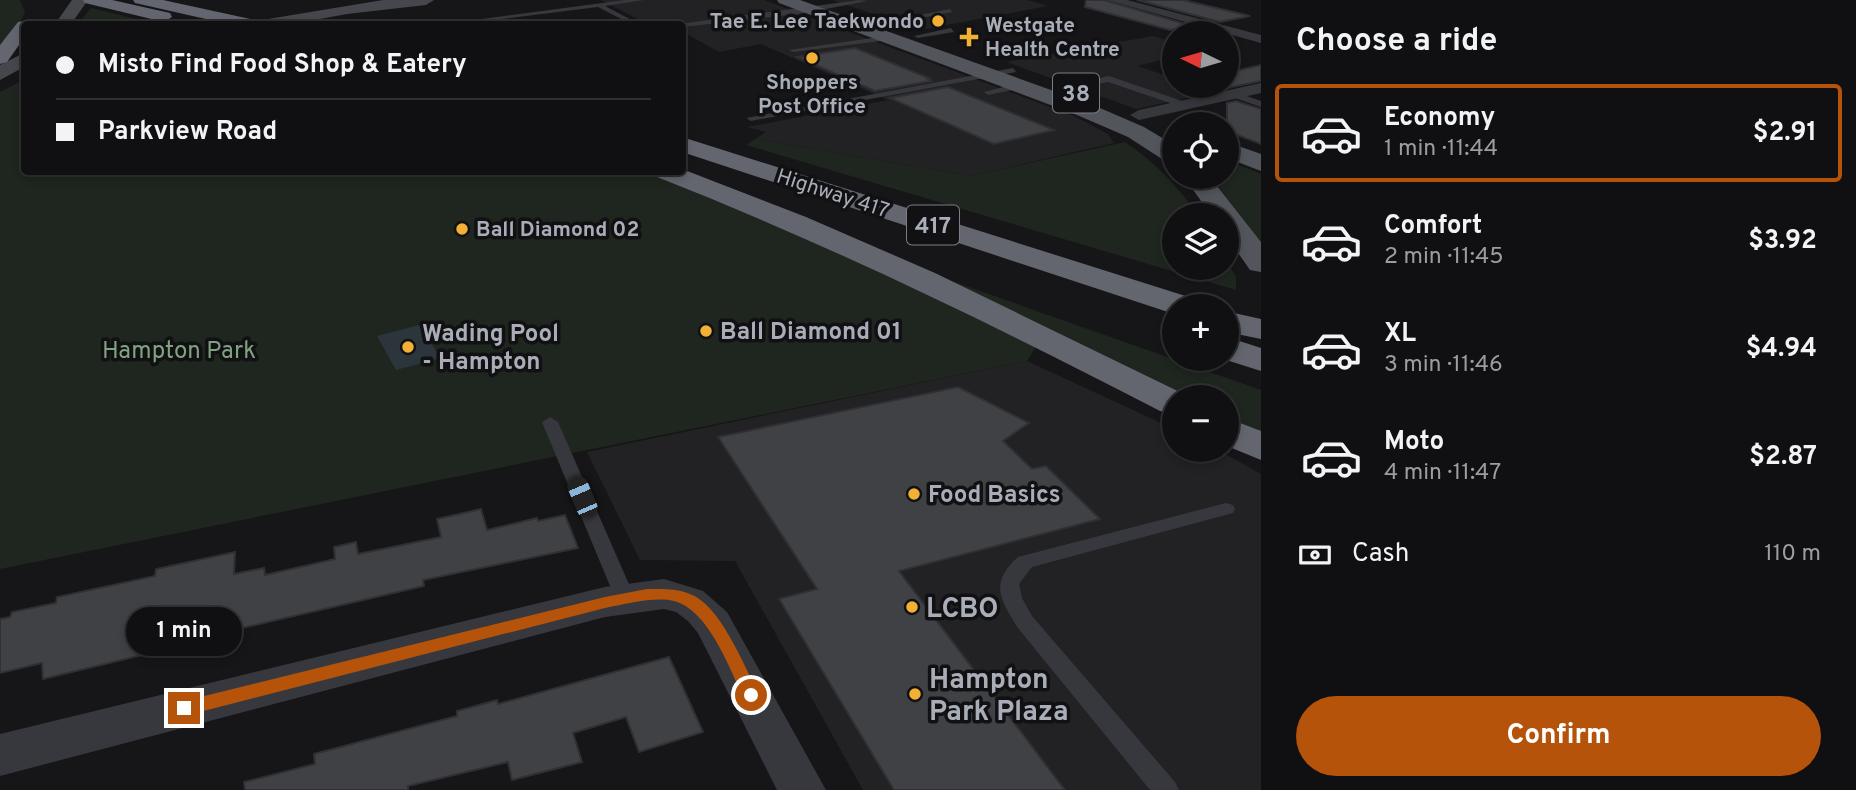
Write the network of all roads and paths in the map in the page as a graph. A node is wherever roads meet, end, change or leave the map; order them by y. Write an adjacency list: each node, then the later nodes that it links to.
1 (80, 0): 13 (main road)
2 (91, 0): 14 (highway)
3 (141, 0): 15 (highway)
4 (426, 0): 16 (main road)
5 (589, 0): 11 (lane)
6 (641, 0): 11 (lane)
7 (785, 0): 10 (main road, 38)
8 (1113, 0): 24 (street)
9 (864, 1): 10 (lane)
10 (818, 6): 19 (lane); 22 (main road, 38)
11 (601, 7): 17 (lane); 18 (lane)
12 (950, 11): 22 (lane)
13 (64, 21)
14 (180, 21)
15 (236, 21)
16 (284, 21)
17 (475, 21)
18 (630, 21)
19 (686, 25)
20 (21, 28): 26 (highway)
21 (951, 30): 23 (lane)
22 (885, 31): 23 (main road, 38); 25 (lane); 32 (main road, 38)
23 (918, 36): 31 (main road, 38)
24 (1261, 39)
25 (793, 50)
26 (0, 58)
27 (21, 61): 30 (main road)
28 (21, 72): 30 (main road)
29 (21, 74): 33 (main road)
30 (0, 76)
31 (1016, 78): 32 (main road, 38); 34 (main road, 38); 45 (main road, 38)
32 (988, 83): 42 (lane)
33 (0, 86)
34 (1062, 88): 40 (lane); 41 (main road, 38)
35 (1261, 88): 36 (street)
36 (1239, 93)
37 (1239, 96): 39 (lane)
38 (1215, 98): 40 (street)
39 (1261, 104)
40 (1185, 105): 41 (street)
41 (1139, 115): 43 (main road, 38)
42 (751, 118)
43 (1162, 124)
44 (686, 145): 52 (highway, Highway 417 / 417)
45 (1162, 149)
46 (1239, 154): 47 (main road)
47 (1261, 163)
48 (686, 165): 53 (highway, 417)
49 (673, 175): 54 (highway)
50 (1206, 189): 51 (main road)
51 (1261, 263)
52 (1162, 299)
53 (1162, 327)
54 (1162, 397)
55 (550, 422): 59 (lane)
56 (1239, 436): 57 (highway)
57 (1261, 447)
58 (1226, 509): 62 (lane)
59 (625, 598): 60 (street); 61 (street)
60 (0, 755)
61 (802, 790)
62 (1166, 790)

